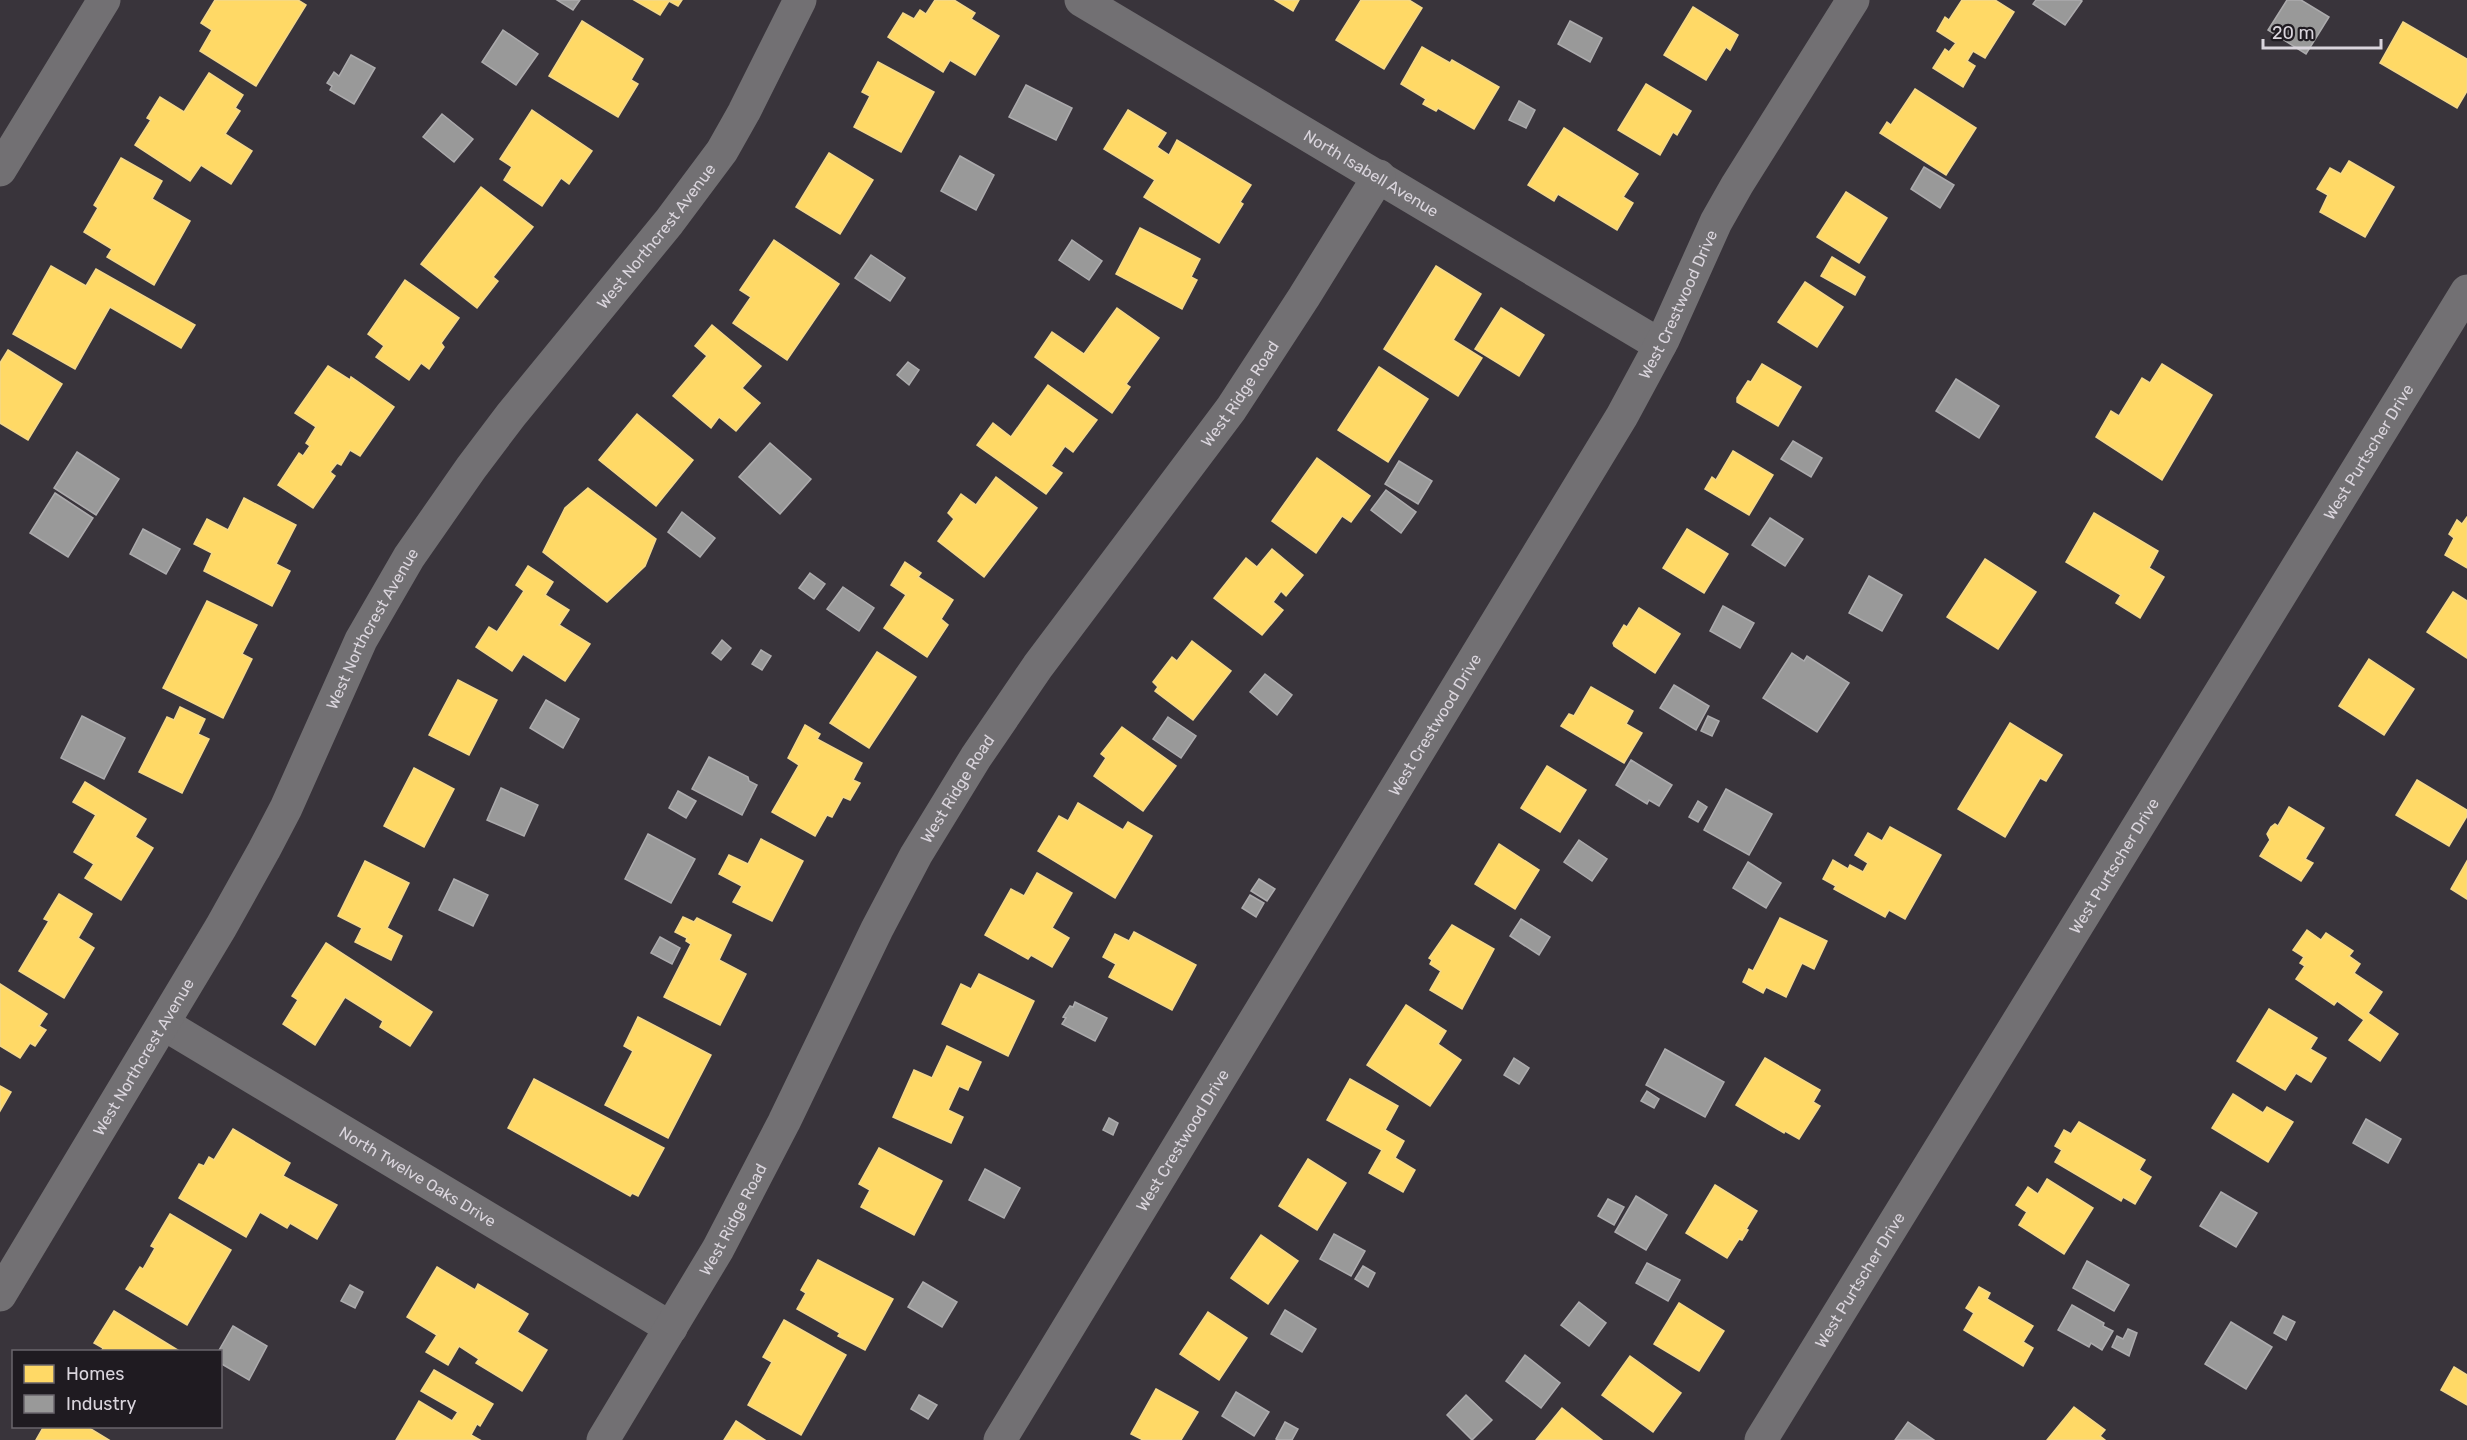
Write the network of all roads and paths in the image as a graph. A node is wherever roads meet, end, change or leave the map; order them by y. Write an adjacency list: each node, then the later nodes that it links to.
1 (104, 0): 5 (street)
2 (800, 0): 9 (street, West Northcrest Avenue)
3 (1081, 0): 6 (street, North Isabell Avenue)
4 (1853, 0): 8 (street, West Crestwood Drive)
5 (0, 170)
6 (1379, 176): 8 (street, North Isabell Avenue); 11 (street, West Ridge Road)
7 (2467, 291): 14 (street, West Purtscher Drive)
8 (1660, 345): 13 (street, West Crestwood Drive)
9 (164, 1024): 10 (street, West Northcrest Avenue); 11 (street, North Twelve Oaks Drive)
10 (0, 1295)
11 (671, 1328): 12 (street, West Ridge Road)
12 (603, 1440)
13 (1000, 1440)
14 (1761, 1440)

